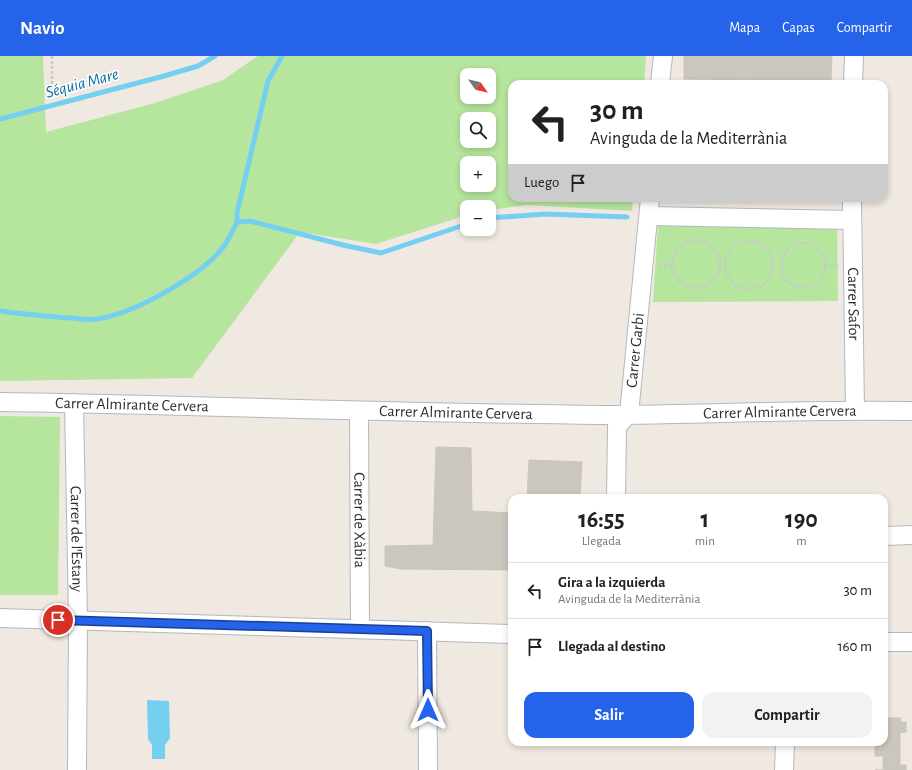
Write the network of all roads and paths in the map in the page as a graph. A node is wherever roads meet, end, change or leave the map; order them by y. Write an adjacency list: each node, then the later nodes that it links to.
1 (52, 56): 6 (path)
2 (663, 56): 4 (street)
3 (854, 56): 5 (street)
4 (660, 80)
5 (853, 80)
6 (52, 86)
7 (650, 202): 9 (street, Carrer Garbi)
8 (852, 202): 10 (street, Carrer Safor)
9 (648, 216): 10 (street); 20 (street, Carrer Garbi)
10 (852, 220): 17 (street, Carrer Safor)
11 (725, 265): 12 (path); 13 (path); 13 (path)
12 (720, 266): 12 (path)
13 (774, 266): 14 (path)
14 (780, 266): 14 (path)
15 (0, 402): 16 (street, Carrer Almirante Cervera)
16 (74, 403): 19 (street, Carrer Almirante Cervera); 25 (street, Carrer de l'Estany)
17 (855, 410): 18 (street, Carrer Almirante Cervera); 20 (street, Carrer Almirante Cervera)
18 (912, 411)
19 (359, 412): 20 (street, Carrer Almirante Cervera); 26 (street, Carrer de Xàbia)
20 (629, 414): 21 (street)
21 (616, 494)
22 (912, 535): 23 (street)
23 (888, 536)
24 (0, 618): 25 (street)
25 (78, 620): 26 (street); 32 (street, Carrer de l'Estany)
26 (360, 629): 27 (street)
27 (427, 631): 28 (street); 33 (street)
28 (508, 634)
29 (888, 642): 30 (street)
30 (912, 642)
31 (785, 746): 34 (street)
32 (78, 770)
33 (428, 770)
34 (784, 770)

